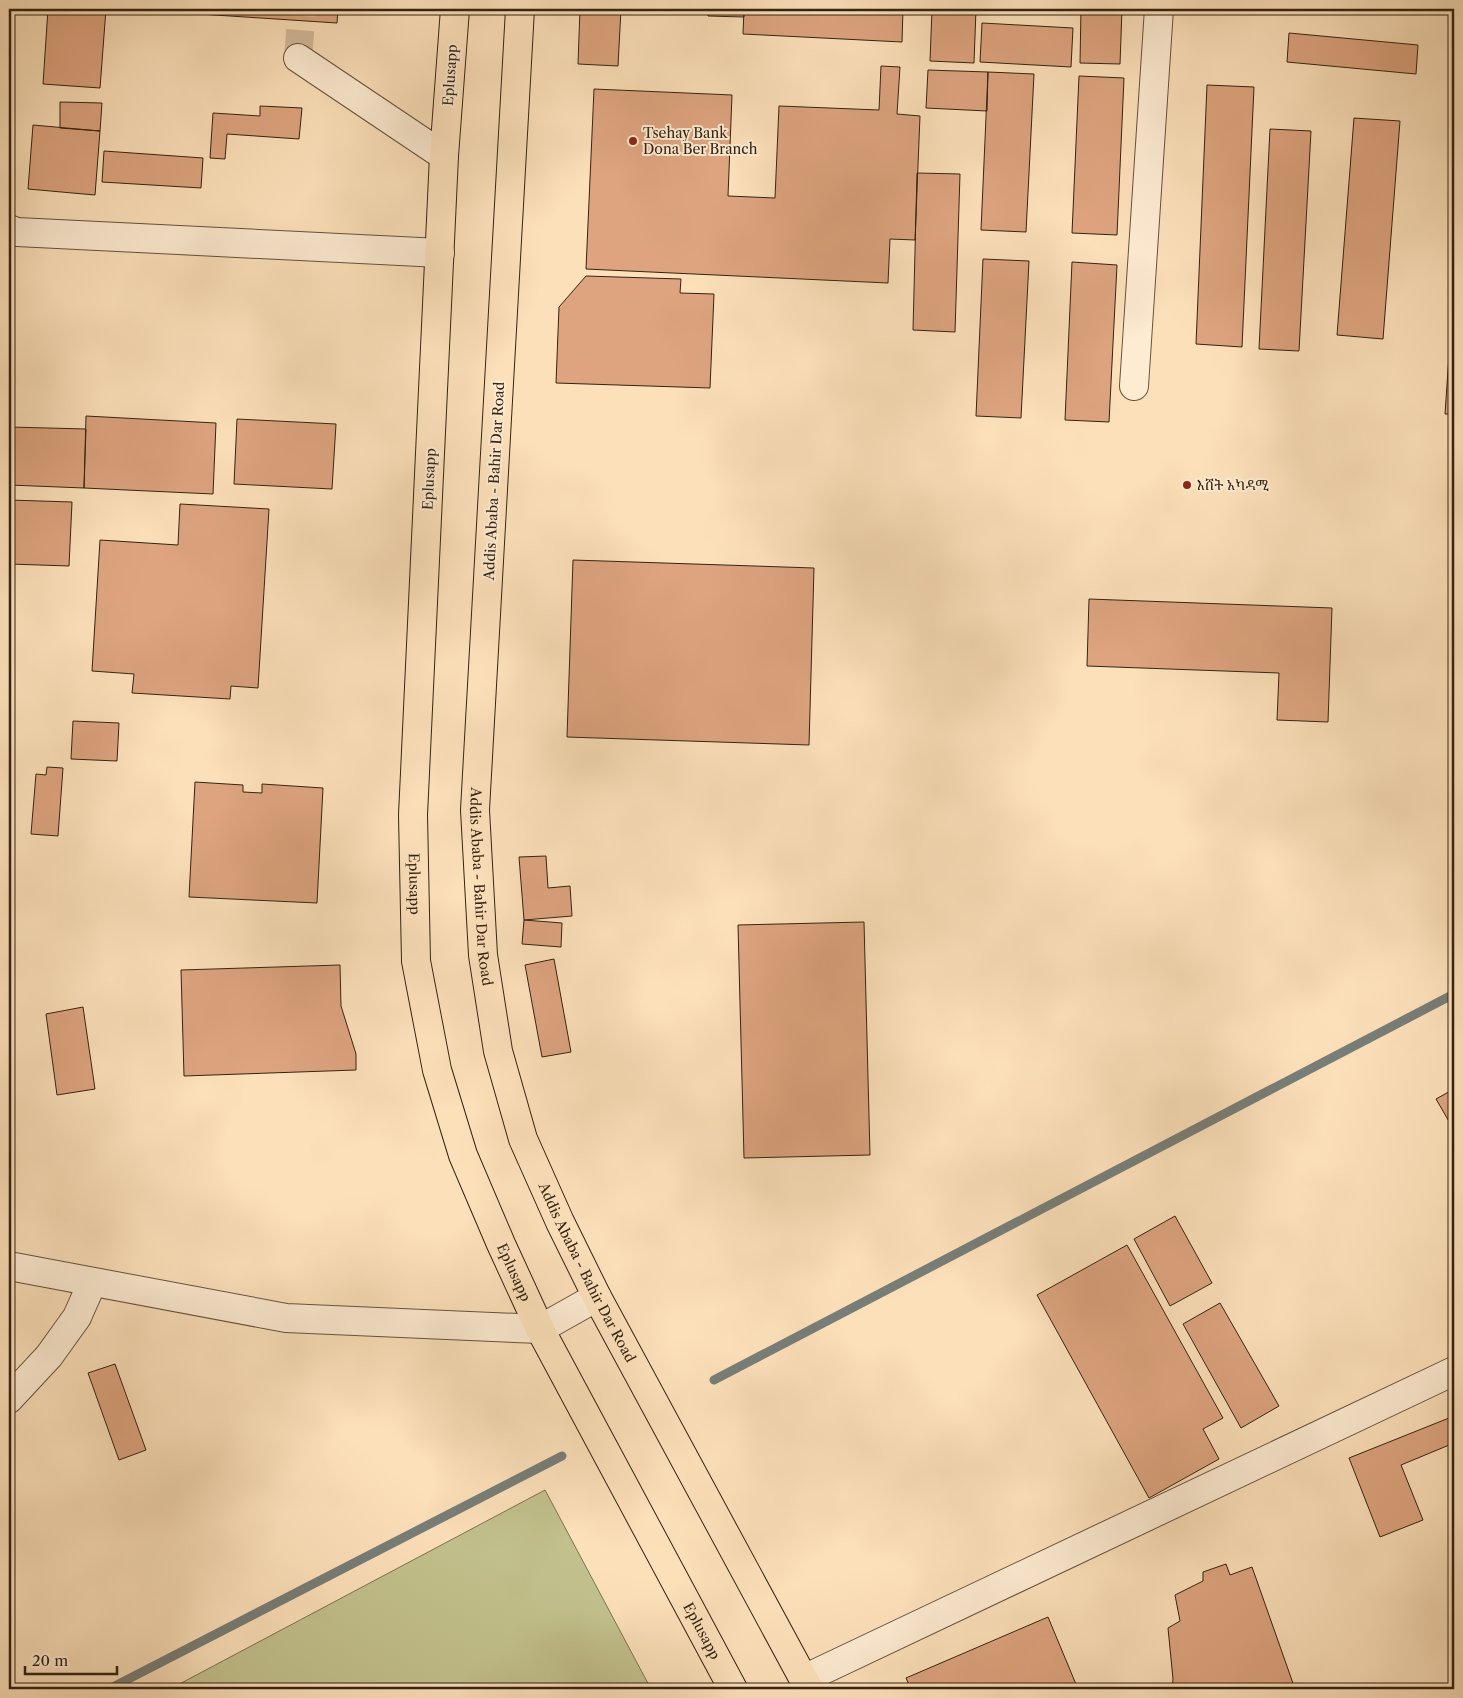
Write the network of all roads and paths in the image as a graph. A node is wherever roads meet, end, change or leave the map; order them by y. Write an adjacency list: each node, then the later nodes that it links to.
1 (455, 9): 5 (highway, Eplusapp)
2 (520, 9): 11 (highway, Addis Ababa - Bahir Dar Road)
3 (1159, 9): 8 (street)
4 (298, 58): 5 (street)
5 (444, 156): 7 (highway, Eplusapp)
6 (9, 229): 7 (street)
7 (440, 253): 12 (highway, Eplusapp)
8 (1134, 386)
9 (9, 1266): 10 (street)
10 (92, 1283): 12 (street); 14 (street)
11 (597, 1297): 12 (street); 15 (highway, Addis Ababa - Bahir Dar Road)
12 (540, 1329): 16 (highway, Eplusapp)
13 (1454, 1371): 15 (street)
14 (9, 1399)
15 (806, 1684)
16 (733, 1689)

